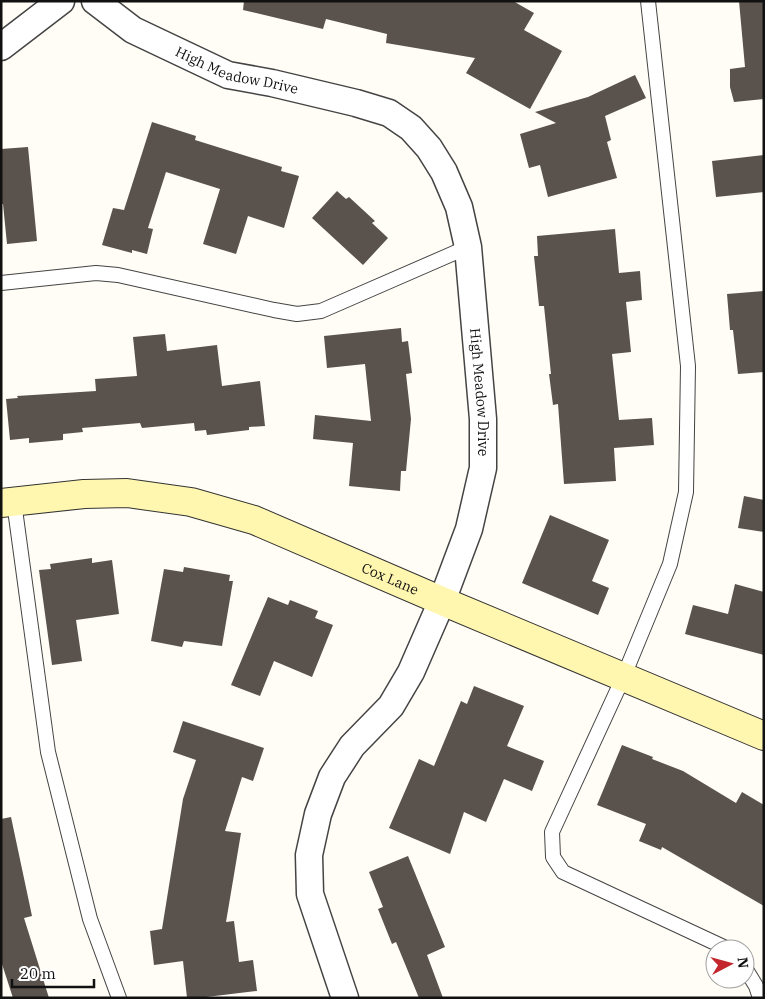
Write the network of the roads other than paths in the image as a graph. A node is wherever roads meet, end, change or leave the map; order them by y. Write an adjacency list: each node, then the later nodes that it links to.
1 (61, 1): 4 (street)
2 (95, 1): 5 (street, High Meadow Drive)
3 (648, 1): 9 (lane)
4 (1, 47)
5 (468, 247): 6 (lane); 8 (street, High Meadow Drive)
6 (1, 283)
7 (8, 502): 8 (street, Cox Lane); 13 (lane)
8 (442, 601): 9 (street, Cox Lane); 14 (street, High Meadow Drive)
9 (623, 678): 10 (street, Cox Lane); 11 (lane)
10 (764, 736)
11 (707, 939)
12 (755, 984): 15 (lane)
13 (119, 998)
14 (345, 998)
15 (760, 998)

